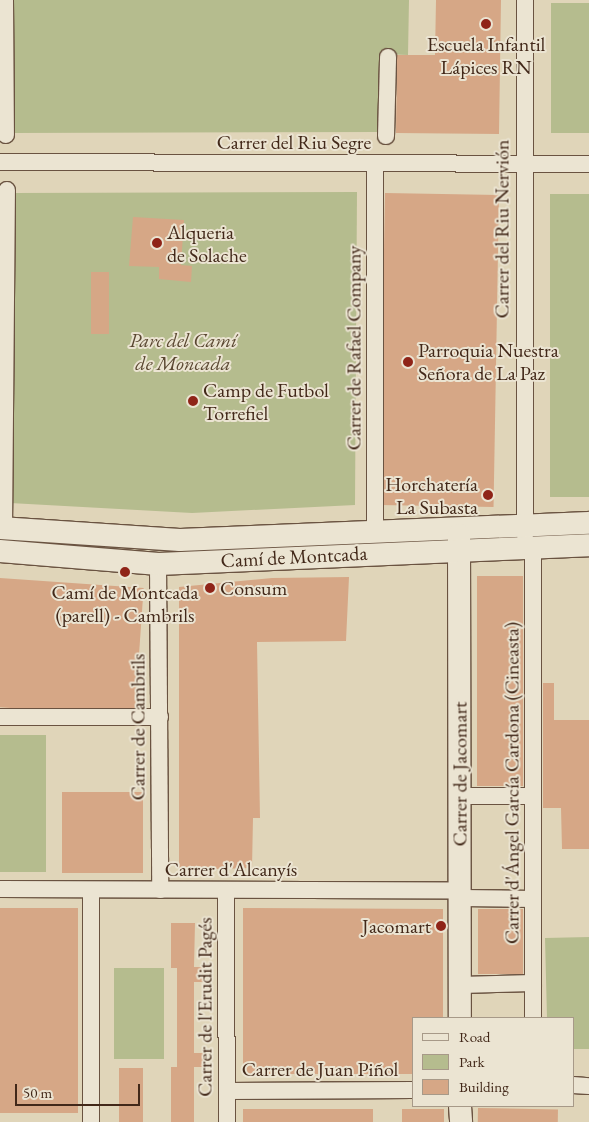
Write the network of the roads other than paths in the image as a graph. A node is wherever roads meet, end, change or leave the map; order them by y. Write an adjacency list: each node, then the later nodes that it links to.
1 (5, 0): 4 (street)
2 (525, 0): 8 (street, Carrer del Riu Nervión)
3 (388, 57): 5 (street)
4 (6, 135)
5 (386, 136)
6 (0, 162): 7 (street, Carrer del Riu Segre)
7 (375, 163): 8 (street, Carrer del Riu Segre); 14 (street, Carrer de Rafael Company)
8 (522, 163): 9 (street, Carrer del Riu Segre); 12 (street, Carrer del Riu Nervión)
9 (589, 164)
10 (7, 190): 13 (street)
11 (589, 523): 12 (street, Camí de Montcada)
12 (522, 526): 15 (street, Camí de Montcada); 17 (street, Carrer del Riu Nervión)
13 (2, 528): 14 (street, Camí de Montcada)
14 (375, 532): 15 (street, Camí de Montcada)
15 (459, 539): 17 (street, Camí de Montcada); 19 (street, Camí de Montcada); 22 (street, Carrer de Jacomart)
16 (589, 545): 17 (street, Camí de Montcada)
17 (531, 547): 23 (street, Carrer d'Ángel García Cardona (Cineasta))
18 (0, 551): 19 (street, Camí de Montcada)
19 (158, 564): 20 (street, Carrer de Cambrils)
20 (160, 717): 21 (street); 26 (street, Carrer de Cambrils)
21 (0, 718)
22 (460, 796): 23 (street); 28 (street, Carrer de Jacomart)
23 (533, 796): 29 (street, Carrer d'Ángel García Cardona (Cineasta))
24 (0, 889): 25 (street, Carrer d'Alcanyís)
25 (91, 890): 26 (street, Carrer d'Alcanyís); 39 (street)
26 (160, 890): 27 (street, Carrer d'Alcanyís)
27 (226, 892): 28 (street, Carrer d'Alcanyís); 37 (street, Carrer de l'Erudit Pagés)
28 (461, 894): 29 (street, Carrer d'Alcanyís); 31 (street, Carrer de Jacomart)
29 (533, 899): 30 (street, Carrer d'Ángel García Cardona (Cineasta))
30 (533, 983): 31 (street); 33 (street, Carrer d'Ángel García Cardona (Cineasta))
31 (460, 984): 32 (street, Carrer de Jacomart)
32 (460, 1017)
33 (533, 1017)
34 (574, 1085): 35 (street)
35 (589, 1086)
36 (412, 1090): 37 (street, Carrer de Juan Piñol)
37 (227, 1091): 40 (street, Carrer de l'Erudit Pagés)
38 (460, 1107): 41 (street)
39 (91, 1122)
40 (227, 1122)
41 (461, 1122)

